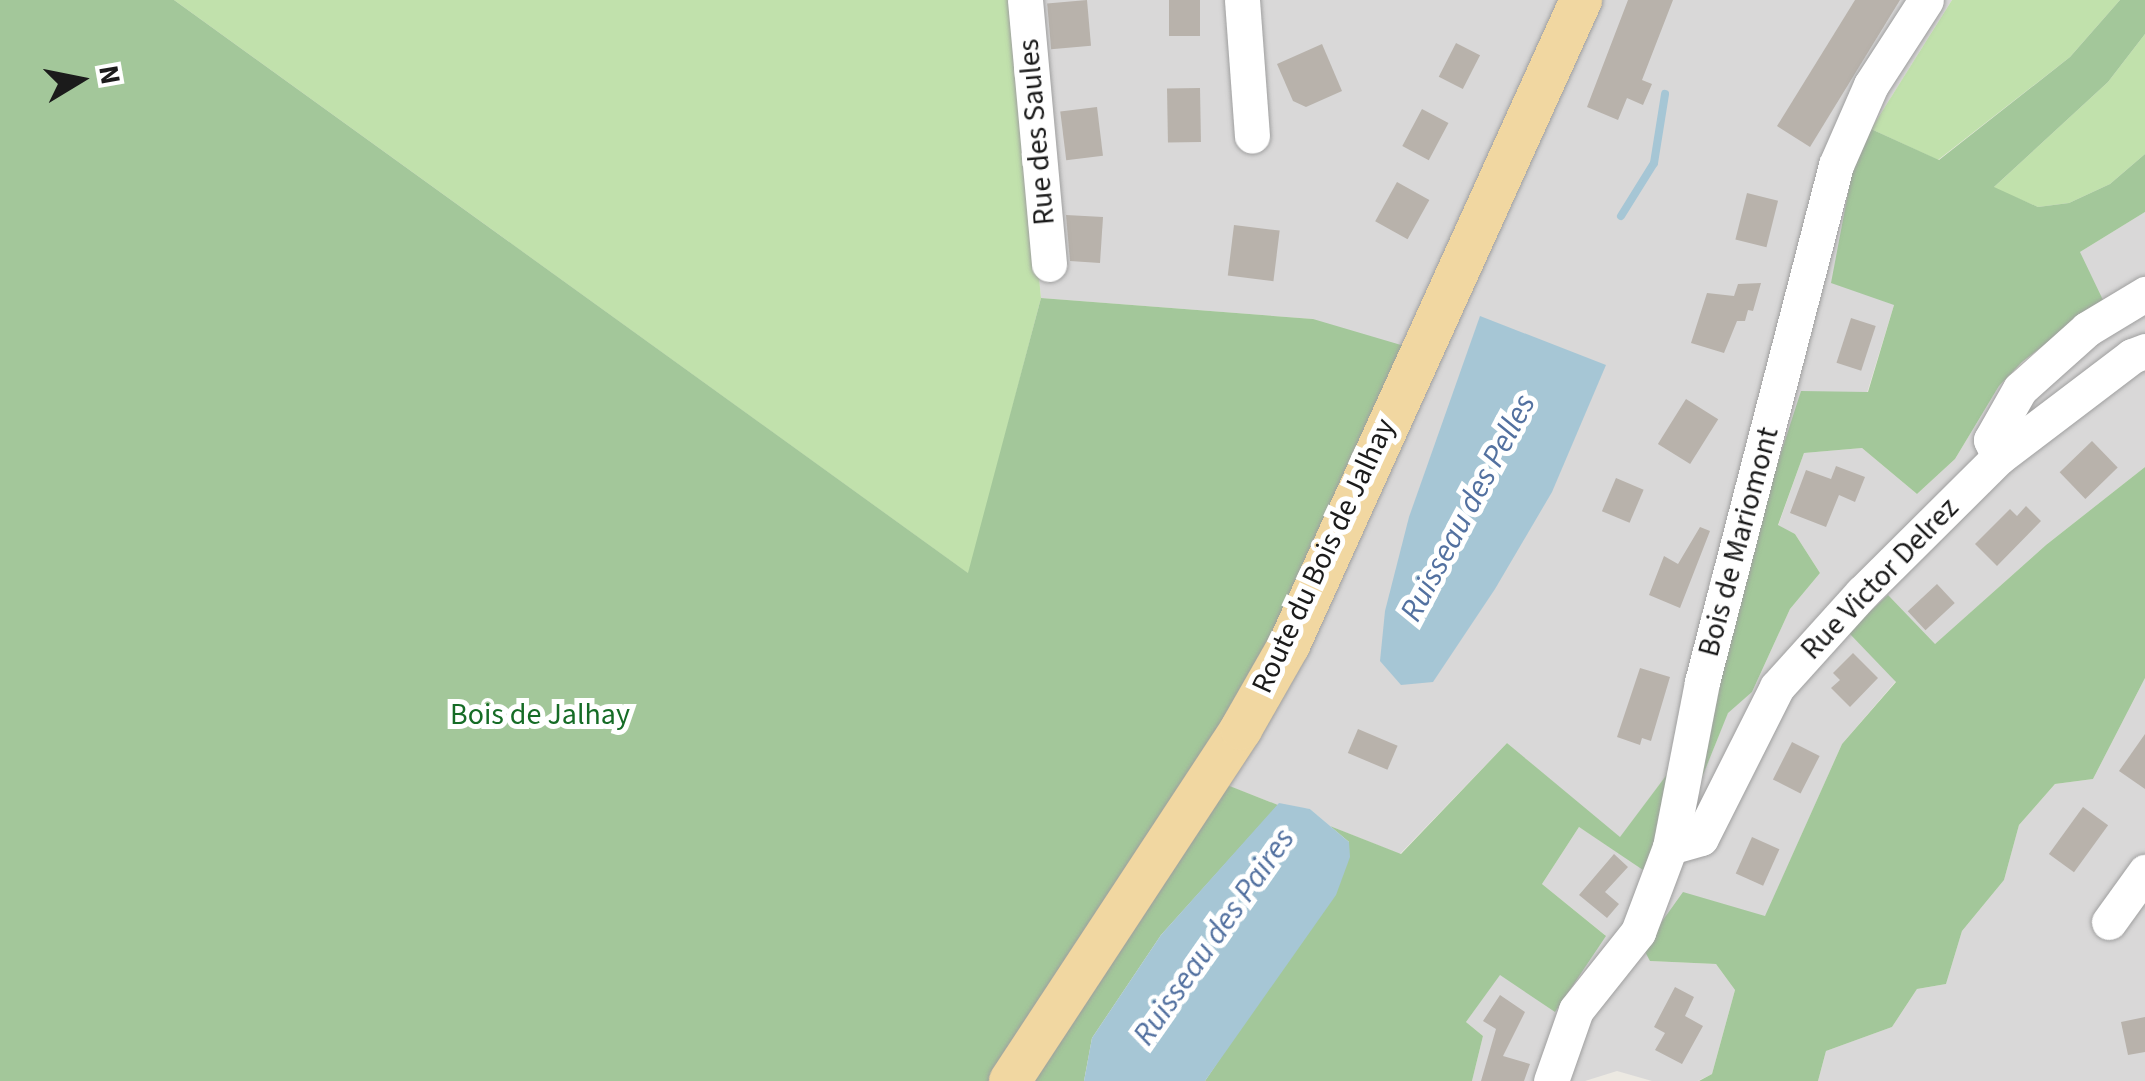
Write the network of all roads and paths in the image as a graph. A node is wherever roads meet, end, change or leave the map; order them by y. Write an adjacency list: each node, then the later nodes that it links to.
1 (1025, 0): 6 (street, Rue des Saules)
2 (1242, 0): 5 (street)
3 (1581, 0): 13 (main road, Route du Bois de Jalhay)
4 (1926, 0): 10 (street, Bois de Mariomont)
5 (1252, 136)
6 (1049, 264)
7 (2145, 294): 9 (street)
8 (2145, 351): 9 (street, Rue Victor Delrez)
9 (2000, 457): 10 (street, Rue Victor Delrez)
10 (1670, 848): 14 (street, Bois de Mariomont)
11 (2145, 872): 12 (street)
12 (2110, 922)
13 (1010, 1081)
14 (1551, 1081)

